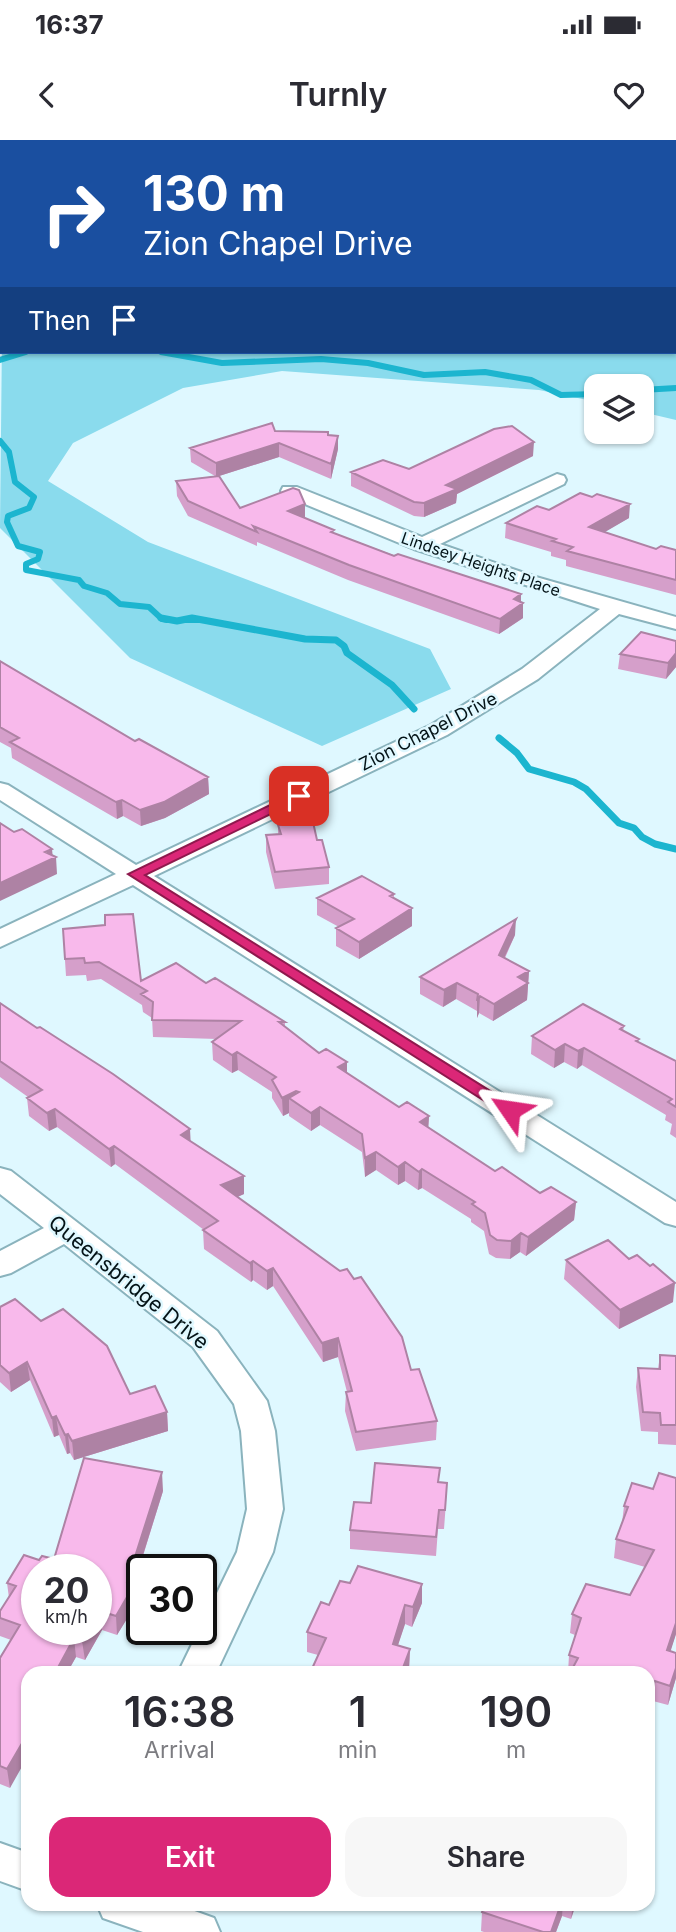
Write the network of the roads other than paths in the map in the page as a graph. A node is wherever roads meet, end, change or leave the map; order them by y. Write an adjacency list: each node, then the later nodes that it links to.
1 (557, 480): 3 (street)
2 (290, 491): 3 (street, Lindsey Heights Place)
3 (421, 545): 4 (street, Lindsey Heights Place)
4 (614, 608): 5 (street, Lindsey Heights Place); 7 (street, Zion Chapel Drive)
5 (676, 623)
6 (0, 790): 7 (street)
7 (135, 874): 8 (street, Zion Chapel Drive); 10 (street)
8 (0, 939)
9 (0, 1178): 11 (street, Queensbridge Drive)
10 (676, 1216)
11 (65, 1230): 12 (street); 13 (street, Queensbridge Drive)
12 (0, 1265)
13 (200, 1666)
14 (0, 1862): 15 (street)
15 (21, 1870)
16 (138, 1911): 17 (street)
17 (199, 1932)

